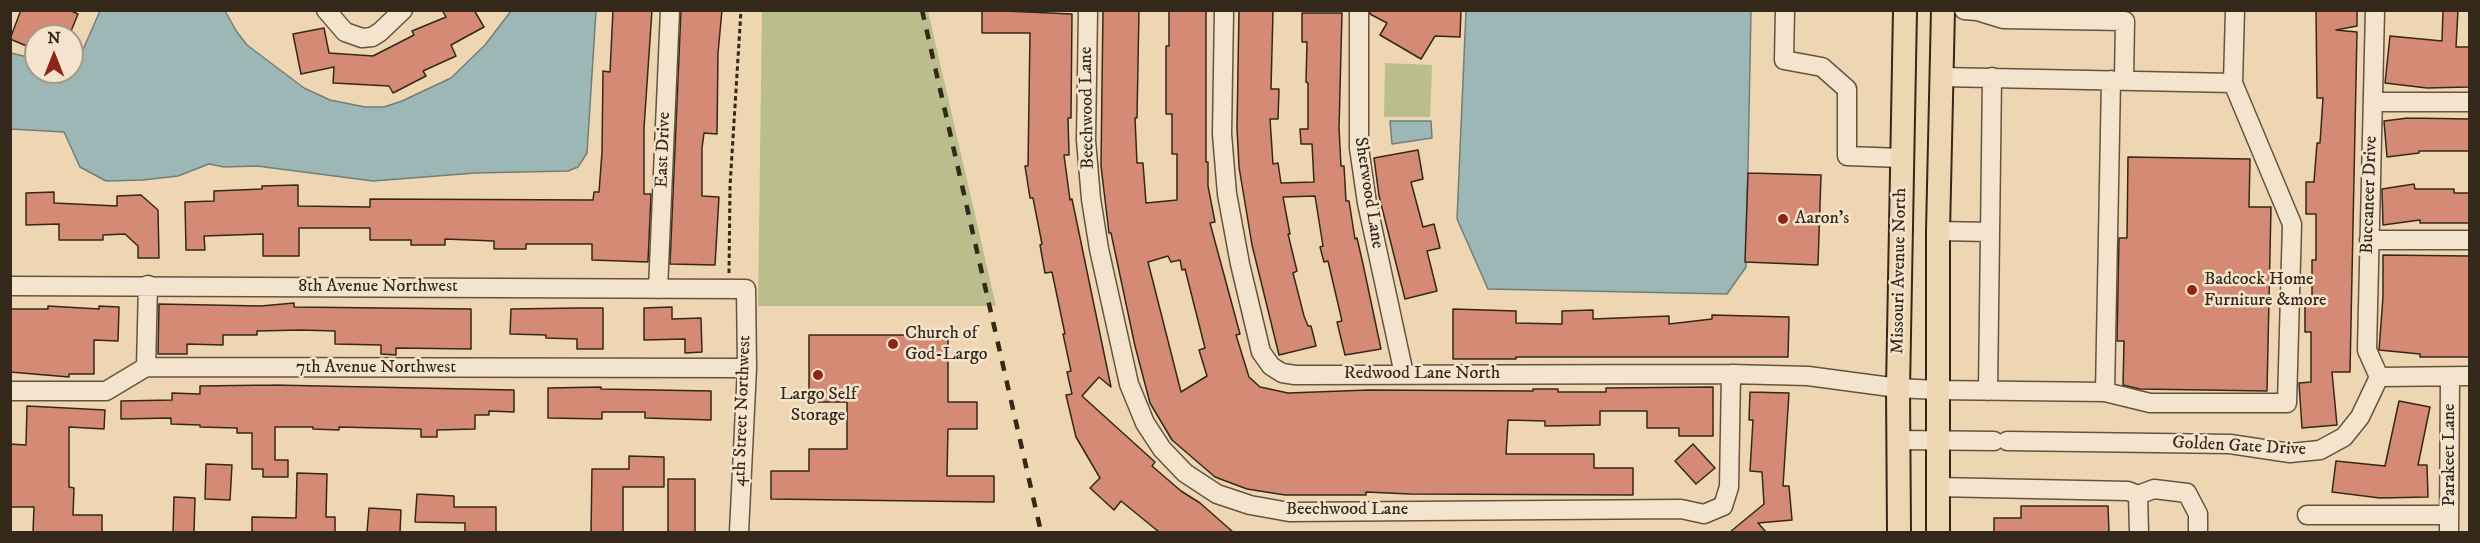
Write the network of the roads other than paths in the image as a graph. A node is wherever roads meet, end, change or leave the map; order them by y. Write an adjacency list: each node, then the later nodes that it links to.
1 (326, 10): 2 (street)
2 (403, 10)
3 (670, 10): 27 (street, East Drive)
4 (1088, 10): 32 (street, Beechwood Lane)
5 (1224, 10): 31 (street, Redwood Lane North)
6 (1359, 10): 31 (street, Sherwood Lane)
7 (1785, 10): 20 (street)
8 (1905, 10): 20 (main road, Missouri Avenue North)
9 (1943, 10): 14 (main road, Missouri Avenue North)
10 (1964, 10): 13 (street)
11 (2235, 10): 17 (street)
12 (2374, 10): 18 (street, Buccaneer Drive)
13 (1993, 13): 16 (street)
14 (1941, 77): 15 (street); 21 (main road, Missouri Avenue North)
15 (1992, 77): 16 (street); 22 (street)
16 (2118, 80): 17 (street); 40 (street)
17 (2233, 83): 40 (street, Redwood Lane North)
18 (2373, 102): 19 (street); 23 (street, Buccaneer Drive)
19 (2469, 102)
20 (1902, 158): 36 (main road, Missouri Avenue North)
21 (1938, 231): 22 (street); 37 (main road, Missouri Avenue North)
22 (1990, 232): 39 (street)
23 (2369, 240): 24 (street); 34 (street, Buccaneer Drive)
24 (2469, 240)
25 (148, 285): 26 (street, 8th Avenue Northwest); 27 (street, 8th Avenue Northwest); 29 (street)
26 (10, 286)
27 (658, 289): 28 (street, 8th Avenue Northwest)
28 (738, 289): 30 (street, 4th Street Northwest)
29 (146, 367): 30 (street, 7th Avenue Northwest); 38 (street)
30 (747, 368): 47 (street, 4th Street Northwest)
31 (1404, 374): 32 (street, Redwood Lane North)
32 (1731, 374): 36 (street, Redwood Lane North)
33 (2469, 376): 35 (street)
34 (2379, 377): 35 (street); 42 (street, Golden Gate Drive)
35 (2450, 377): 46 (street, Parakeet Lane)
36 (1898, 388): 37 (street, Redwood Lane North); 41 (main road, Missouri Avenue North)
37 (1937, 390): 39 (street, Redwood Lane North); 42 (main road, Missouri Avenue North)
38 (10, 391)
39 (1988, 391): 40 (street, Redwood Lane North)
40 (2105, 392)
41 (1898, 440): 42 (street, Golden Gate Drive); 48 (main road, Missouri Avenue North)
42 (1937, 441): 43 (main road, Missouri Avenue North)
43 (1937, 487): 44 (street); 49 (main road, Missouri Avenue North)
44 (2138, 495): 50 (street); 51 (street)
45 (2307, 515): 46 (street)
46 (2449, 524)
47 (739, 532)
48 (1899, 532)
49 (1938, 532)
50 (2139, 532)
51 (2198, 532)

